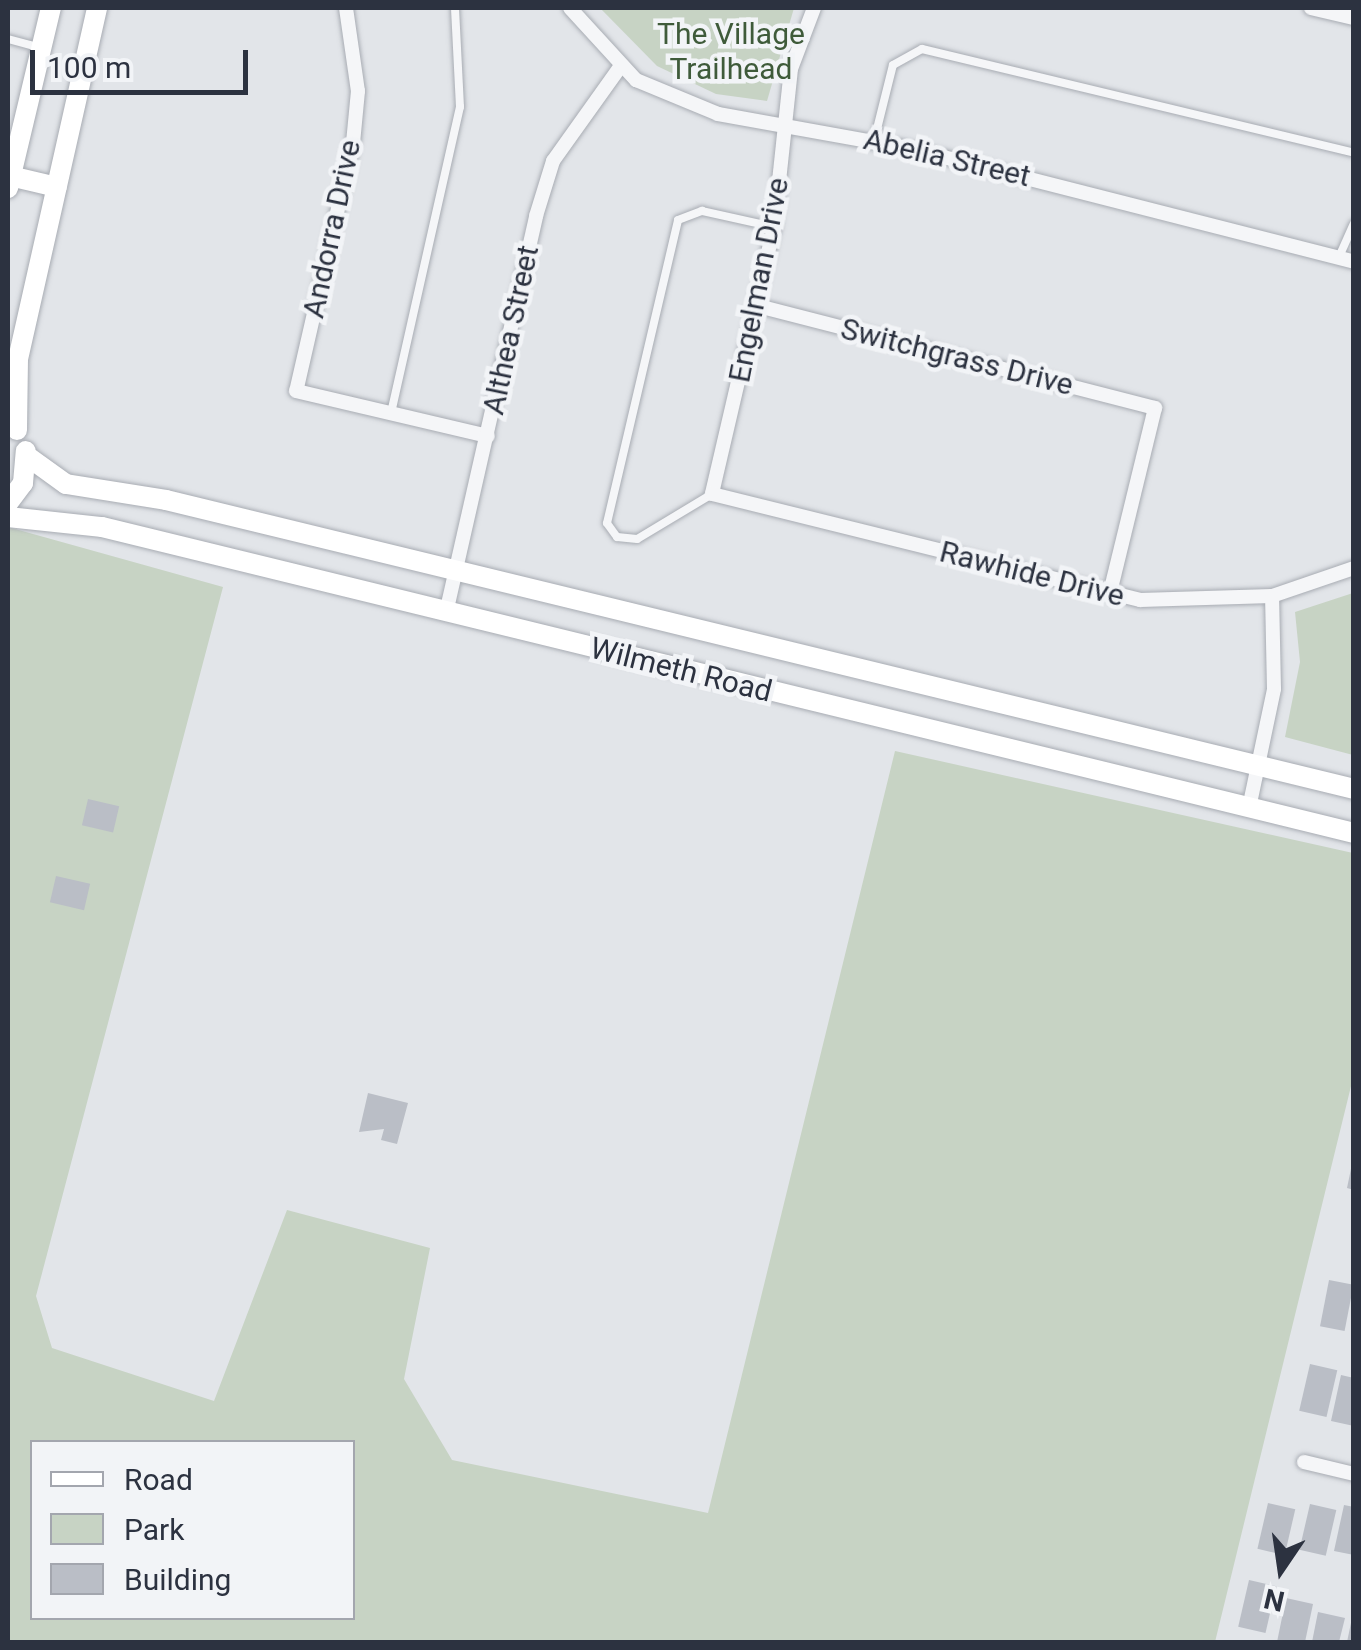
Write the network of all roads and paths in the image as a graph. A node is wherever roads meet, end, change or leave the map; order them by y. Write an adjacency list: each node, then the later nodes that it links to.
1 (51, 8): 10 (street)
2 (97, 8): 16 (street)
3 (347, 8): 21 (street, Andorra Drive)
4 (455, 8): 21 (lane)
5 (570, 8): 11 (street, Abelia Street)
6 (814, 8): 12 (street, Engelman Drive)
7 (1310, 8): 8 (street)
8 (1354, 18)
9 (8, 40): 10 (lane)
10 (42, 48): 15 (street)
11 (620, 67): 12 (street, Abelia Street); 23 (street, Althea Street)
12 (784, 125): 13 (street, Abelia Street); 18 (street, Engelman Drive)
13 (874, 141): 14 (lane); 19 (street, Abelia Street)
14 (1354, 153)
15 (8, 180): 16 (street)
16 (57, 188): 22 (street)
17 (1354, 224): 19 (lane)
18 (774, 228): 20 (street, Engelman Drive); 25 (lane)
19 (1346, 260)
20 (758, 306): 25 (street, Engelman Drive); 30 (street, Switchgrass Drive)
21 (390, 412): 23 (street)
22 (12, 425): 24 (street)
23 (488, 436): 29 (street, Althea Street)
24 (27, 456): 26 (street); 29 (street, Wilmeth Road)
25 (712, 494): 30 (street, Rawhide Drive)
26 (8, 503)
27 (8, 517): 32 (street, Wilmeth Road)
28 (1354, 568): 31 (street, Rawhide Drive)
29 (456, 571): 32 (street, Althea Street); 33 (street, Wilmeth Road)
30 (1110, 593): 31 (street, Rawhide Drive)
31 (1272, 596): 33 (street)
32 (446, 612): 35 (street, Wilmeth Road)
33 (1260, 766): 34 (street, Wilmeth Road); 35 (street)
34 (1354, 789)
35 (1249, 808): 36 (street, Wilmeth Road)
36 (1354, 833)
37 (1304, 1462): 38 (street)
38 (1354, 1474)

